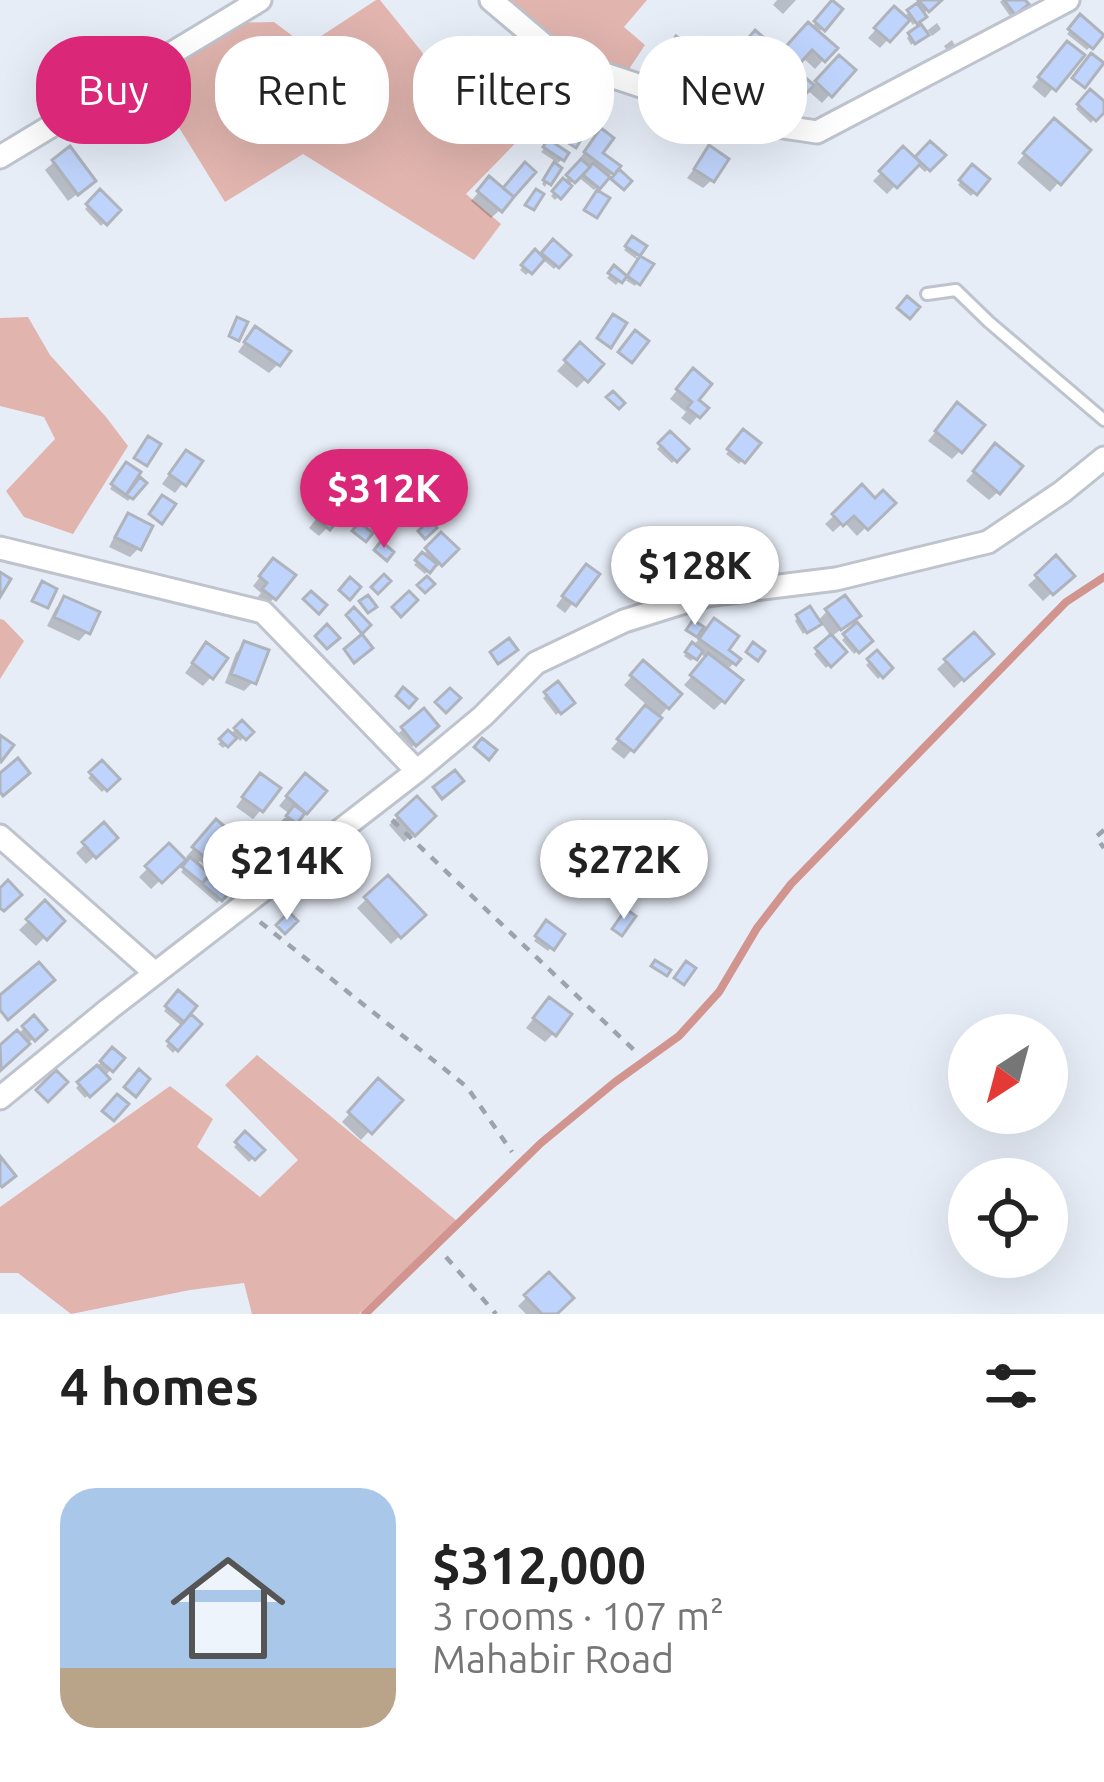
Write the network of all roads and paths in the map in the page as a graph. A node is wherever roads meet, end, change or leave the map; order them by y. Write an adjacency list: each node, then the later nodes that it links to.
1 (260, 0): 4 (street)
2 (491, 0): 3 (street)
3 (1068, 0)
4 (0, 157)
5 (927, 294): 6 (lane)
6 (1104, 420)
7 (1104, 458): 9 (street)
8 (0, 548): 9 (street)
9 (417, 771): 10 (street)
10 (379, 801): 14 (street); 16 (path)
11 (1104, 830): 13 (path)
12 (0, 836): 15 (street)
13 (1104, 848)
14 (241, 907): 15 (street); 18 (path)
15 (155, 973): 17 (street)
16 (635, 1051)
17 (0, 1098)
18 (512, 1152)
19 (446, 1257): 20 (path)
20 (496, 1314)

